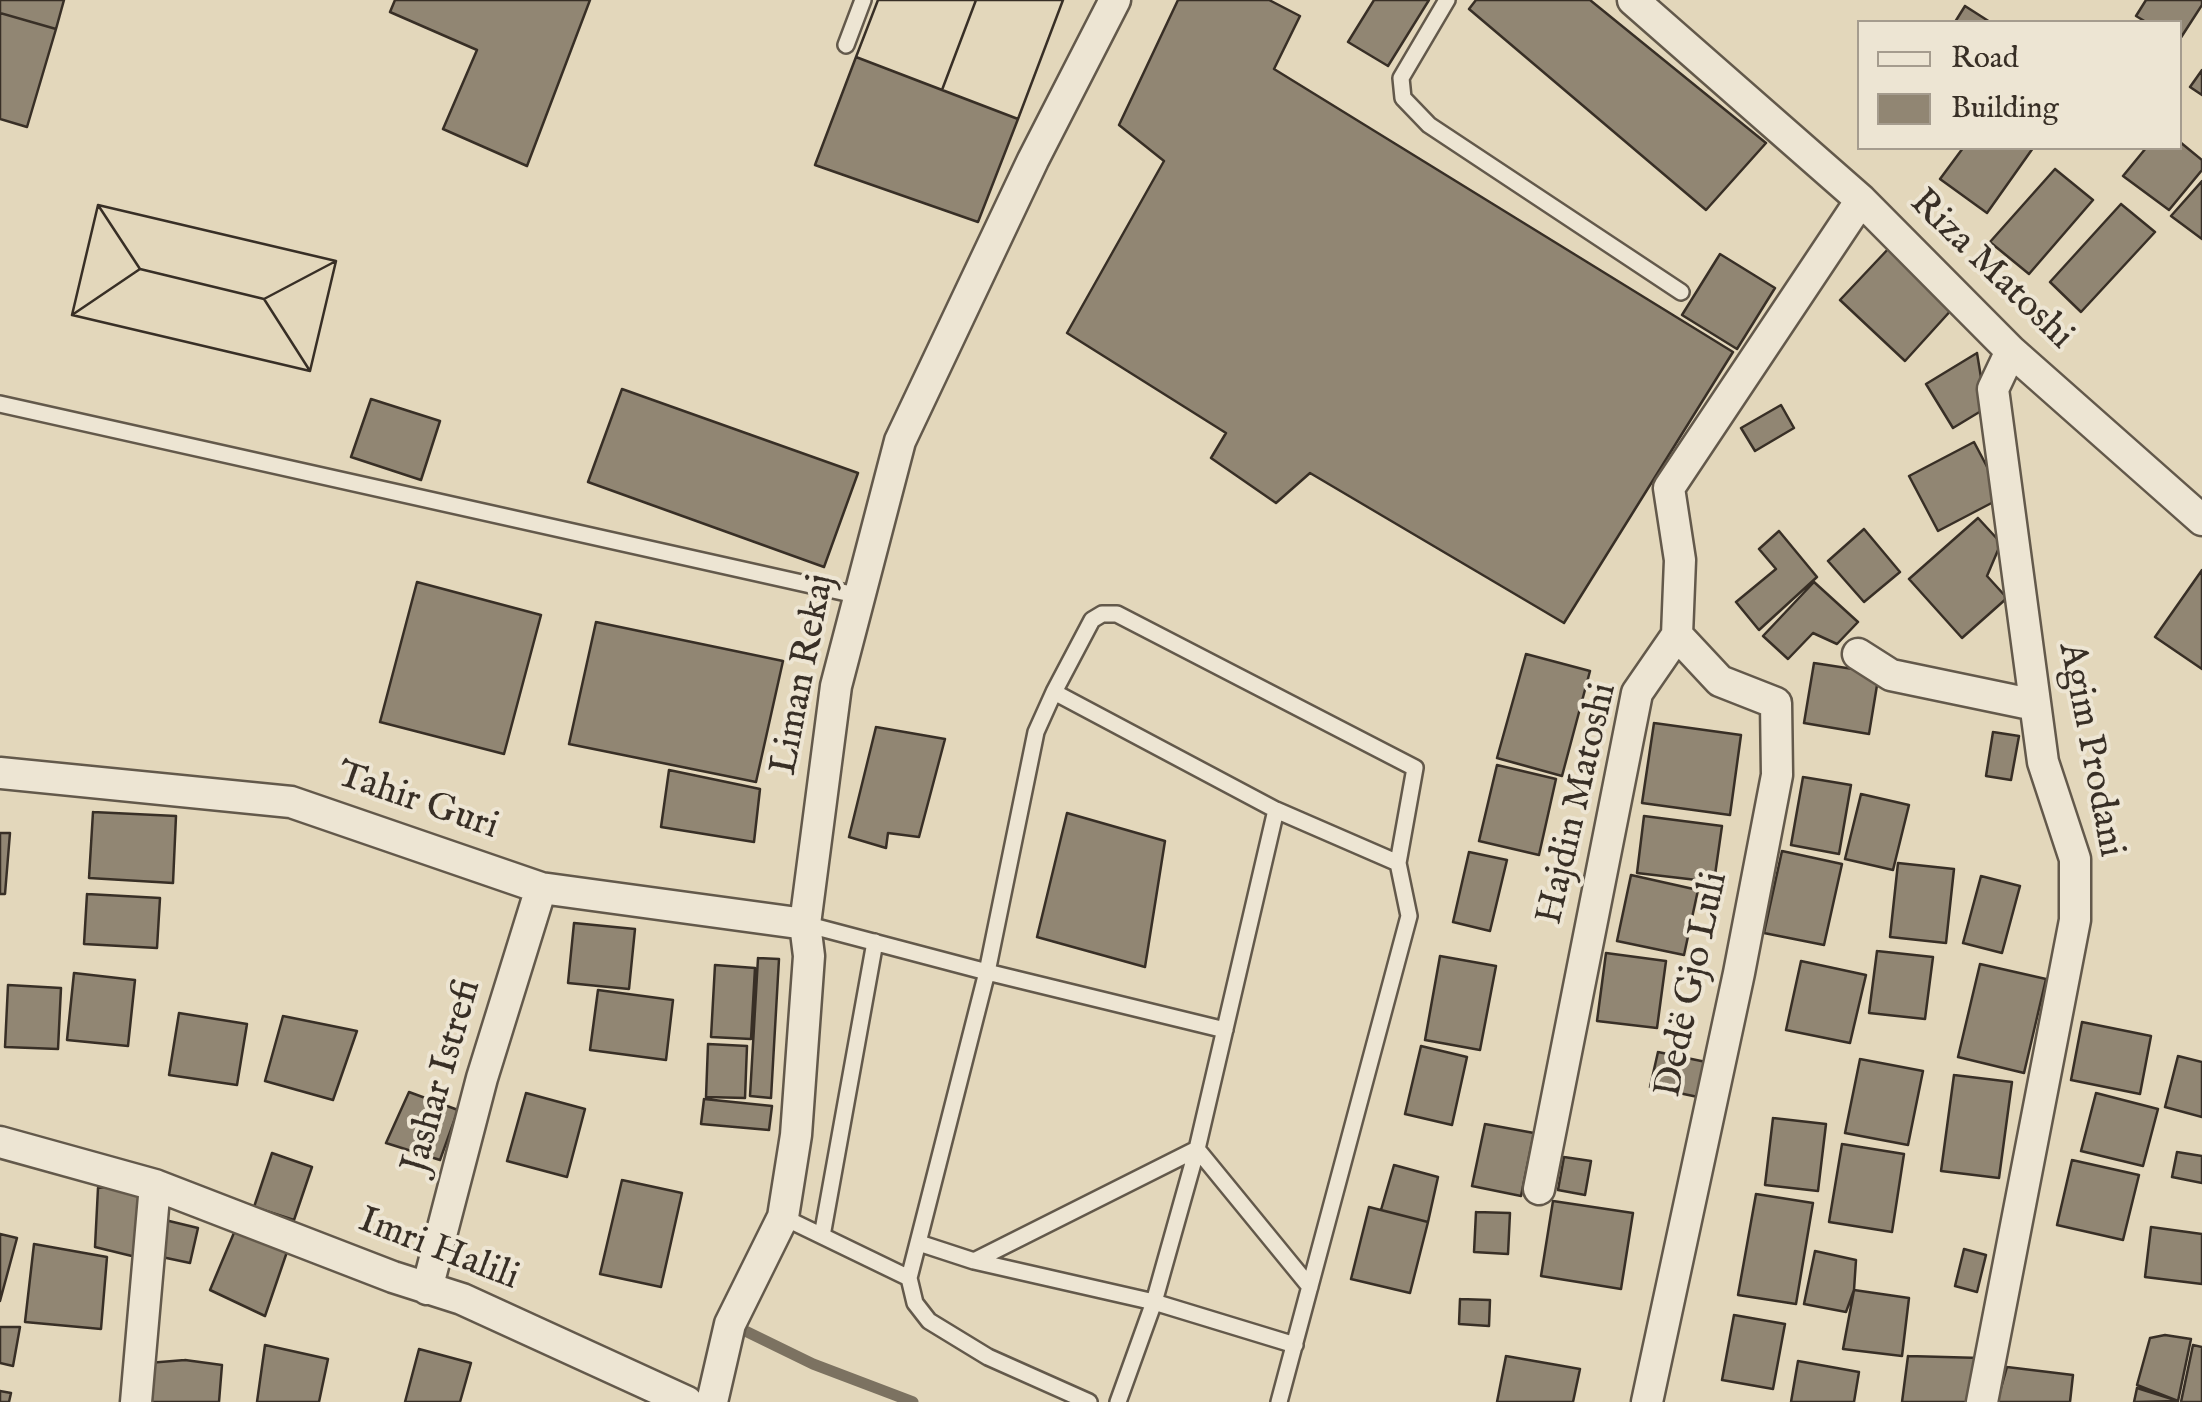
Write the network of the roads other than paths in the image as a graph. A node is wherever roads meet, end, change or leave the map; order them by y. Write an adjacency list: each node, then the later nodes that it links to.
1 (862, 0): 5 (lane)
2 (1115, 0): 11 (street, Liman Rekaj)
3 (1447, 0): 7 (lane)
4 (1633, 0): 6 (street, Riza Matoshi)
5 (846, 45)
6 (1861, 200): 8 (street, Riza Matoshi); 12 (street)
7 (1680, 292)
8 (2011, 351): 10 (street, Riza Matoshi); 15 (street, Agim Prodani)
9 (0, 404): 11 (lane)
10 (2202, 520)
11 (860, 596): 20 (street, Liman Rekaj)
12 (1677, 634): 27 (street, Hajdin Matoshi); 43 (street, Dedë Gjo Luli)
13 (1858, 654): 15 (street)
14 (1054, 692): 17 (lane); 18 (lane); 22 (lane)
15 (2035, 705): 44 (street, Agim Prodani)
16 (0, 773): 19 (street, Tahir Guri)
17 (1276, 810): 18 (lane); 23 (lane)
18 (1398, 863): 33 (lane)
19 (541, 888): 20 (street, Tahir Guri); 34 (street, Jashar Istrefi)
20 (805, 924): 21 (lane); 28 (street, Liman Rekaj)
21 (876, 942): 22 (lane); 29 (lane)
22 (987, 972): 23 (lane); 30 (lane)
23 (1225, 1030): 25 (lane)
24 (0, 1142): 26 (street, Imri Halili)
25 (1197, 1149): 31 (lane); 33 (lane); 35 (lane)
26 (155, 1185): 34 (street, Imri Halili); 37 (street)
27 (1539, 1189)
28 (783, 1217): 29 (lane); 39 (street, Liman Rekaj)
29 (822, 1236): 32 (lane)
30 (919, 1242): 31 (lane); 32 (lane)
31 (974, 1261): 35 (lane)
32 (909, 1278): 40 (lane)
33 (1310, 1287): 36 (lane)
34 (427, 1288): 38 (street, Imri Halili)
35 (1154, 1302): 36 (lane); 41 (lane)
36 (1294, 1345): 42 (lane)
37 (136, 1402)
38 (687, 1402)
39 (712, 1402)
40 (1089, 1402)
41 (1118, 1402)
42 (1280, 1402)
43 (1647, 1402)
44 (1982, 1402)

